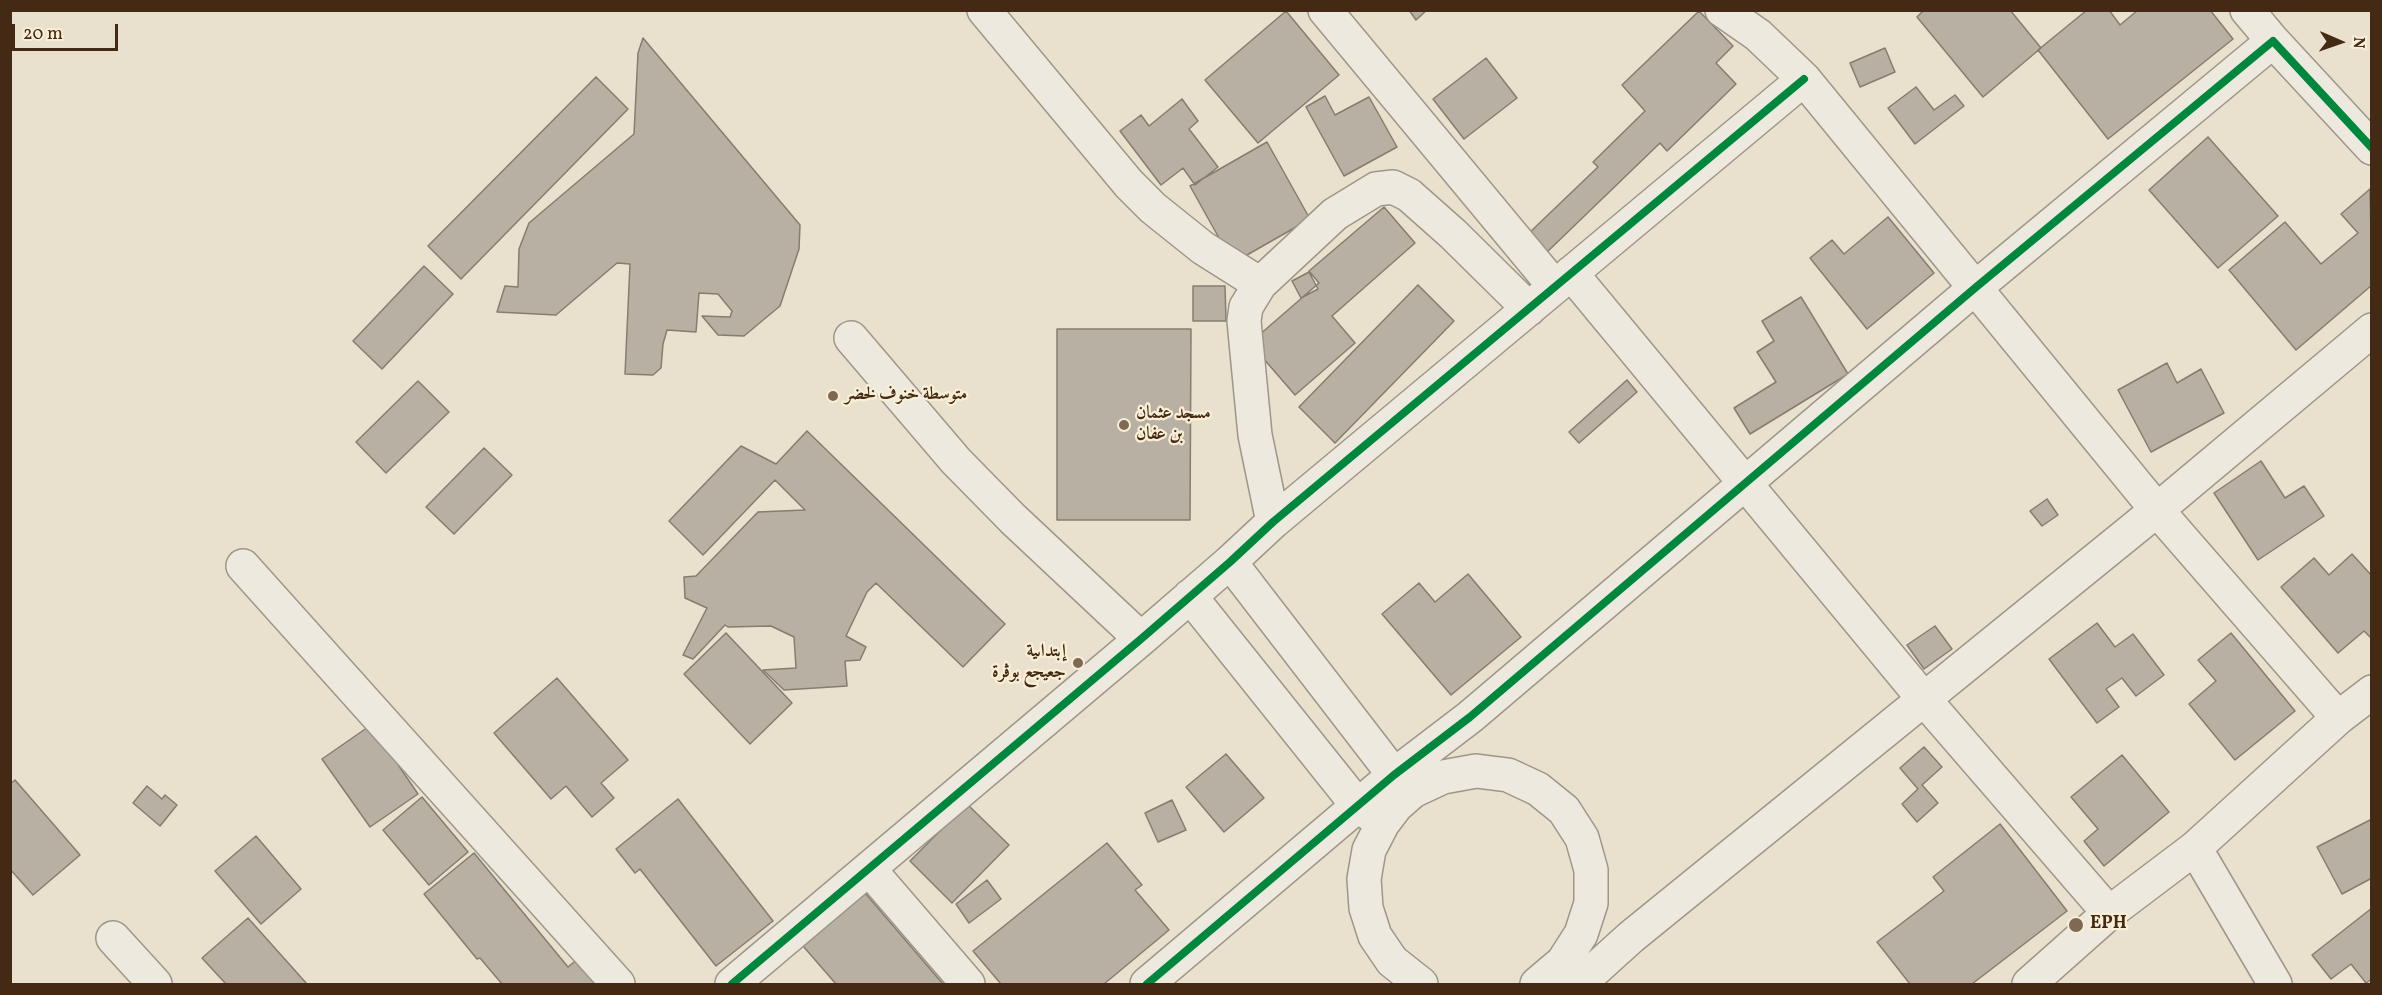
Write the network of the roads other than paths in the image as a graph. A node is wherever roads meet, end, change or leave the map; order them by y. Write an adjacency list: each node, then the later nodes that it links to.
1 (984, 10): 9 (street)
2 (1325, 10): 8 (street)
3 (1722, 10): 6 (street)
4 (2247, 10): 5 (street)
5 (2273, 41): 7 (street); 10 (street)
6 (1804, 79): 8 (street); 10 (street)
7 (2372, 148)
8 (1563, 280): 11 (street); 14 (street)
9 (1260, 284): 11 (street); 16 (street)
10 (1975, 288): 14 (street); 15 (street)
11 (1529, 309): 16 (street)
12 (2372, 330): 15 (street)
13 (851, 338): 20 (street)
14 (1747, 484): 22 (street); 24 (street)
15 (2157, 510): 22 (street); 23 (street)
16 (1273, 522): 17 (street)
17 (1230, 562): 19 (street); 24 (street)
18 (243, 566): 32 (street)
19 (1190, 596): 20 (street); 25 (street)
20 (1141, 639): 27 (street)
21 (2372, 692): 23 (street)
22 (1923, 698): 28 (street); 30 (street)
23 (2338, 718): 26 (street)
24 (1404, 783): 25 (street); 30 (street)
25 (1371, 815): 35 (street); 36 (street)
26 (2195, 848): 28 (street); 39 (street)
27 (869, 869): 33 (street); 34 (street)
28 (2109, 913): 38 (street)
29 (113, 938): 31 (street)
30 (1575, 979): 37 (street)
31 (154, 984)
32 (618, 984)
33 (732, 984)
34 (968, 984)
35 (1147, 984)
36 (1421, 984)
37 (1537, 984)
38 (2029, 984)
39 (2275, 984)

